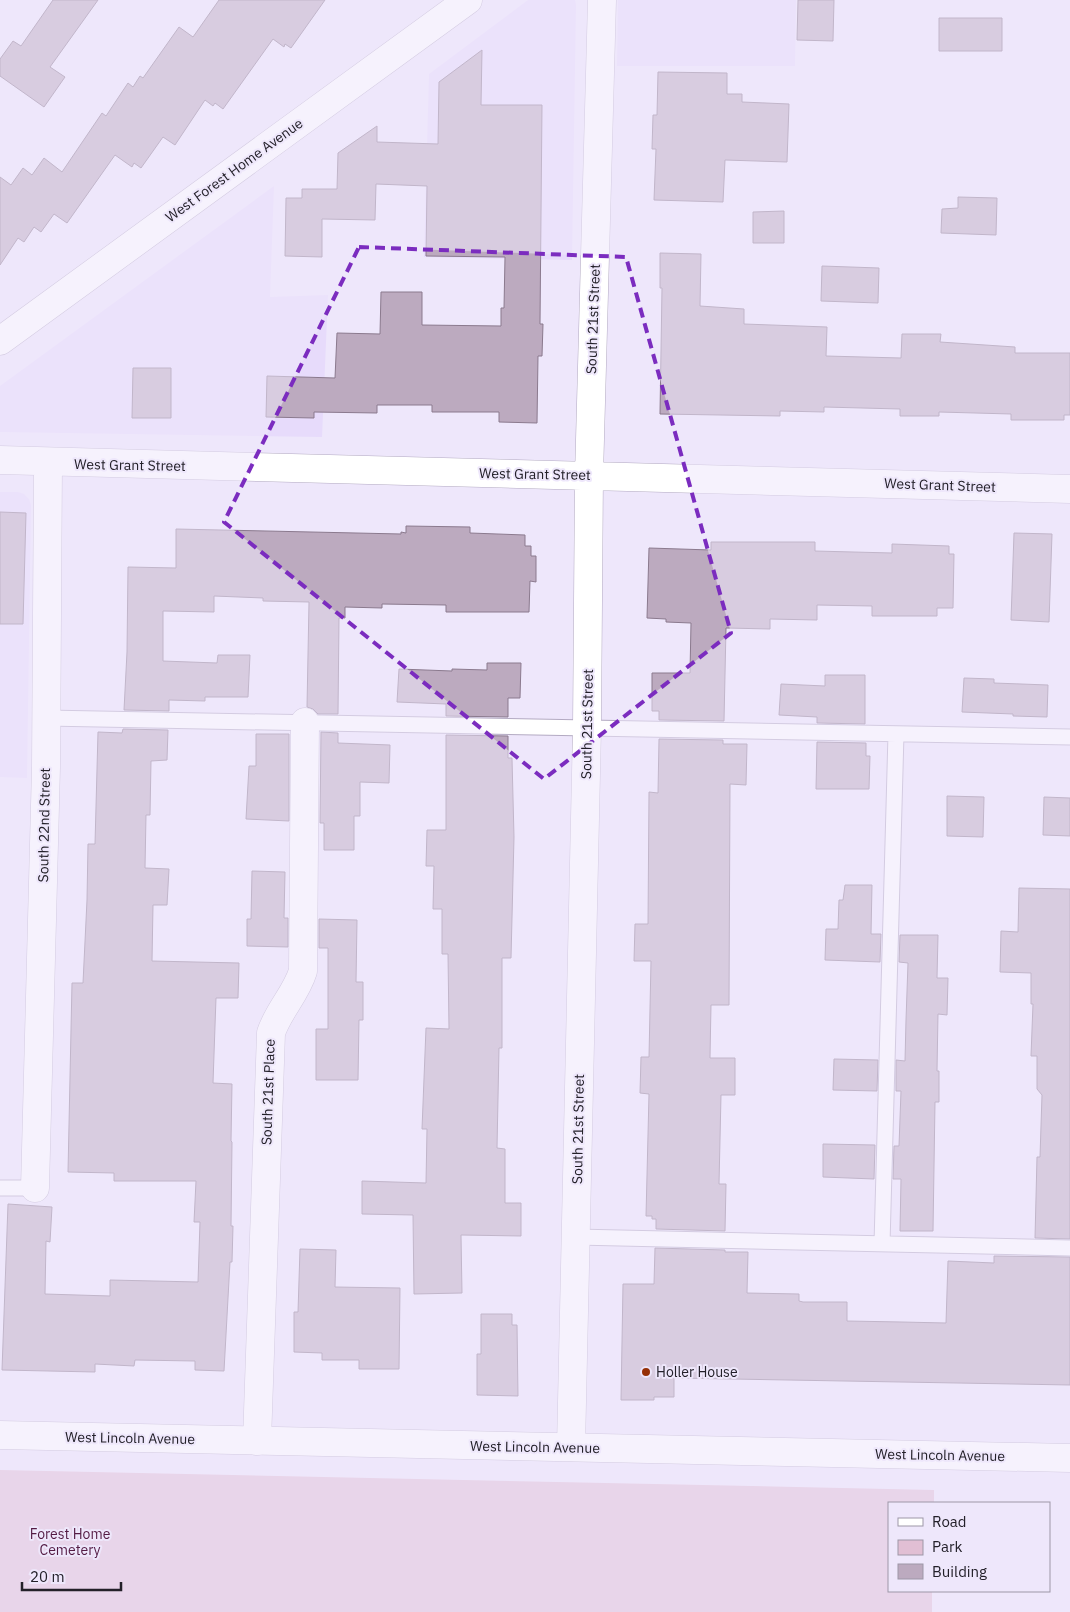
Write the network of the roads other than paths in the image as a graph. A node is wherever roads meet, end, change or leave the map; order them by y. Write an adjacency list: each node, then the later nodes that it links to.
1 (468, 0): 3 (street, West Forest Home Avenue)
2 (602, 0): 6 (street, South 21st Street)
3 (0, 340)
4 (0, 460): 5 (street, West Grant Street)
5 (48, 463): 6 (street, West Grant Street); 8 (street, South 22nd Street)
6 (589, 476): 7 (street, West Grant Street); 10 (street, South 21st Street)
7 (1070, 489)
8 (46, 718): 9 (lane); 14 (street, South 22nd Street)
9 (306, 722): 10 (lane); 19 (street, South 21st Place)
10 (587, 728): 11 (lane); 15 (street, South 21st Street)
11 (896, 734): 12 (lane); 16 (lane)
12 (1070, 737)
13 (0, 1188): 14 (lane)
14 (35, 1188)
15 (576, 1237): 16 (lane); 20 (street, South 21st Street)
16 (882, 1244): 17 (lane)
17 (1070, 1248)
18 (0, 1435): 19 (street, West Lincoln Avenue)
19 (257, 1441): 20 (street, West Lincoln Avenue)
20 (571, 1447): 21 (street, West Lincoln Avenue)
21 (1070, 1458)

